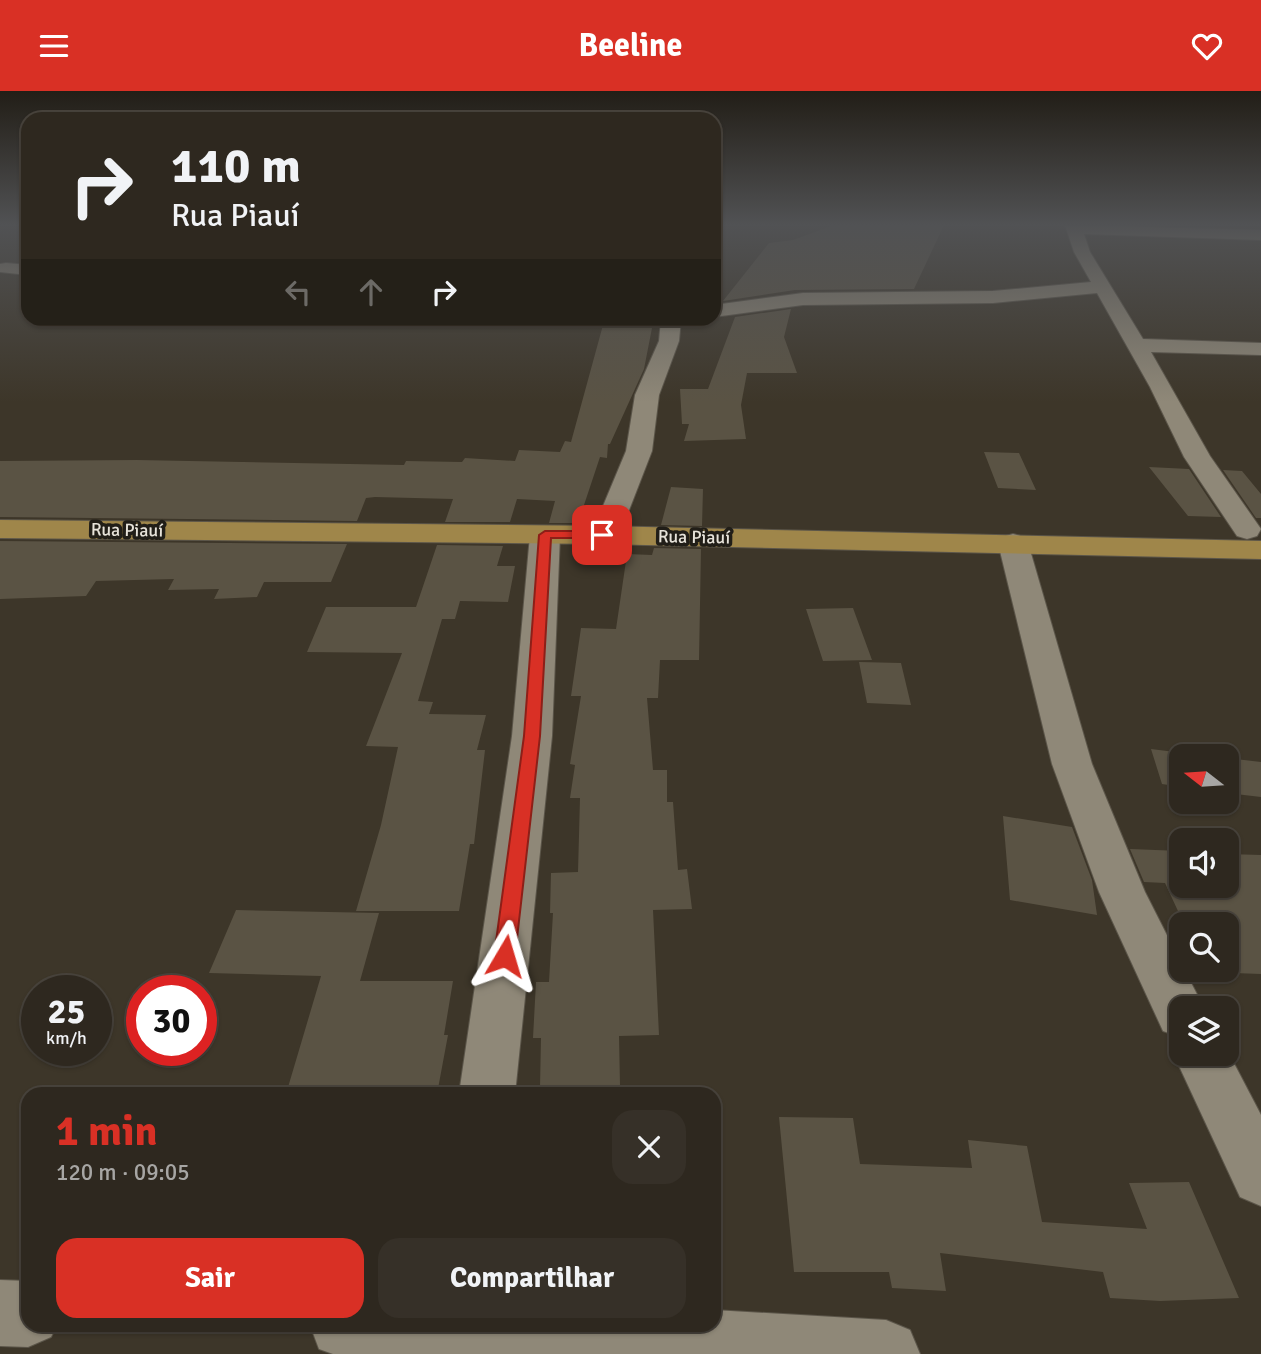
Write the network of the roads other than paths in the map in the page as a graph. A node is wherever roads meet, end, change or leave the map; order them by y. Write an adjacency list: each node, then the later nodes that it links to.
1 (1099, 284): 2 (street)
2 (1101, 287): 3 (street); 5 (street)
3 (721, 310)
4 (670, 326): 8 (street)
5 (1136, 345): 6 (street); 11 (street)
6 (1261, 349)
7 (0, 516): 8 (main road, Rua Piauí)
8 (612, 518): 11 (main road, Rua Piauí)
9 (0, 529): 10 (main road, Rua Piauí)
10 (545, 535): 12 (main road, Rua Piauí); 15 (street)
11 (1256, 537): 12 (main road, Rua Piauí)
12 (1013, 543): 13 (street)
13 (1172, 996)
14 (1206, 1066): 16 (street)
15 (488, 1087)
16 (1261, 1176)
17 (0, 1313): 18 (street)
18 (21, 1314)
19 (416, 1332): 20 (street)
20 (457, 1336): 21 (street)
21 (886, 1354)

